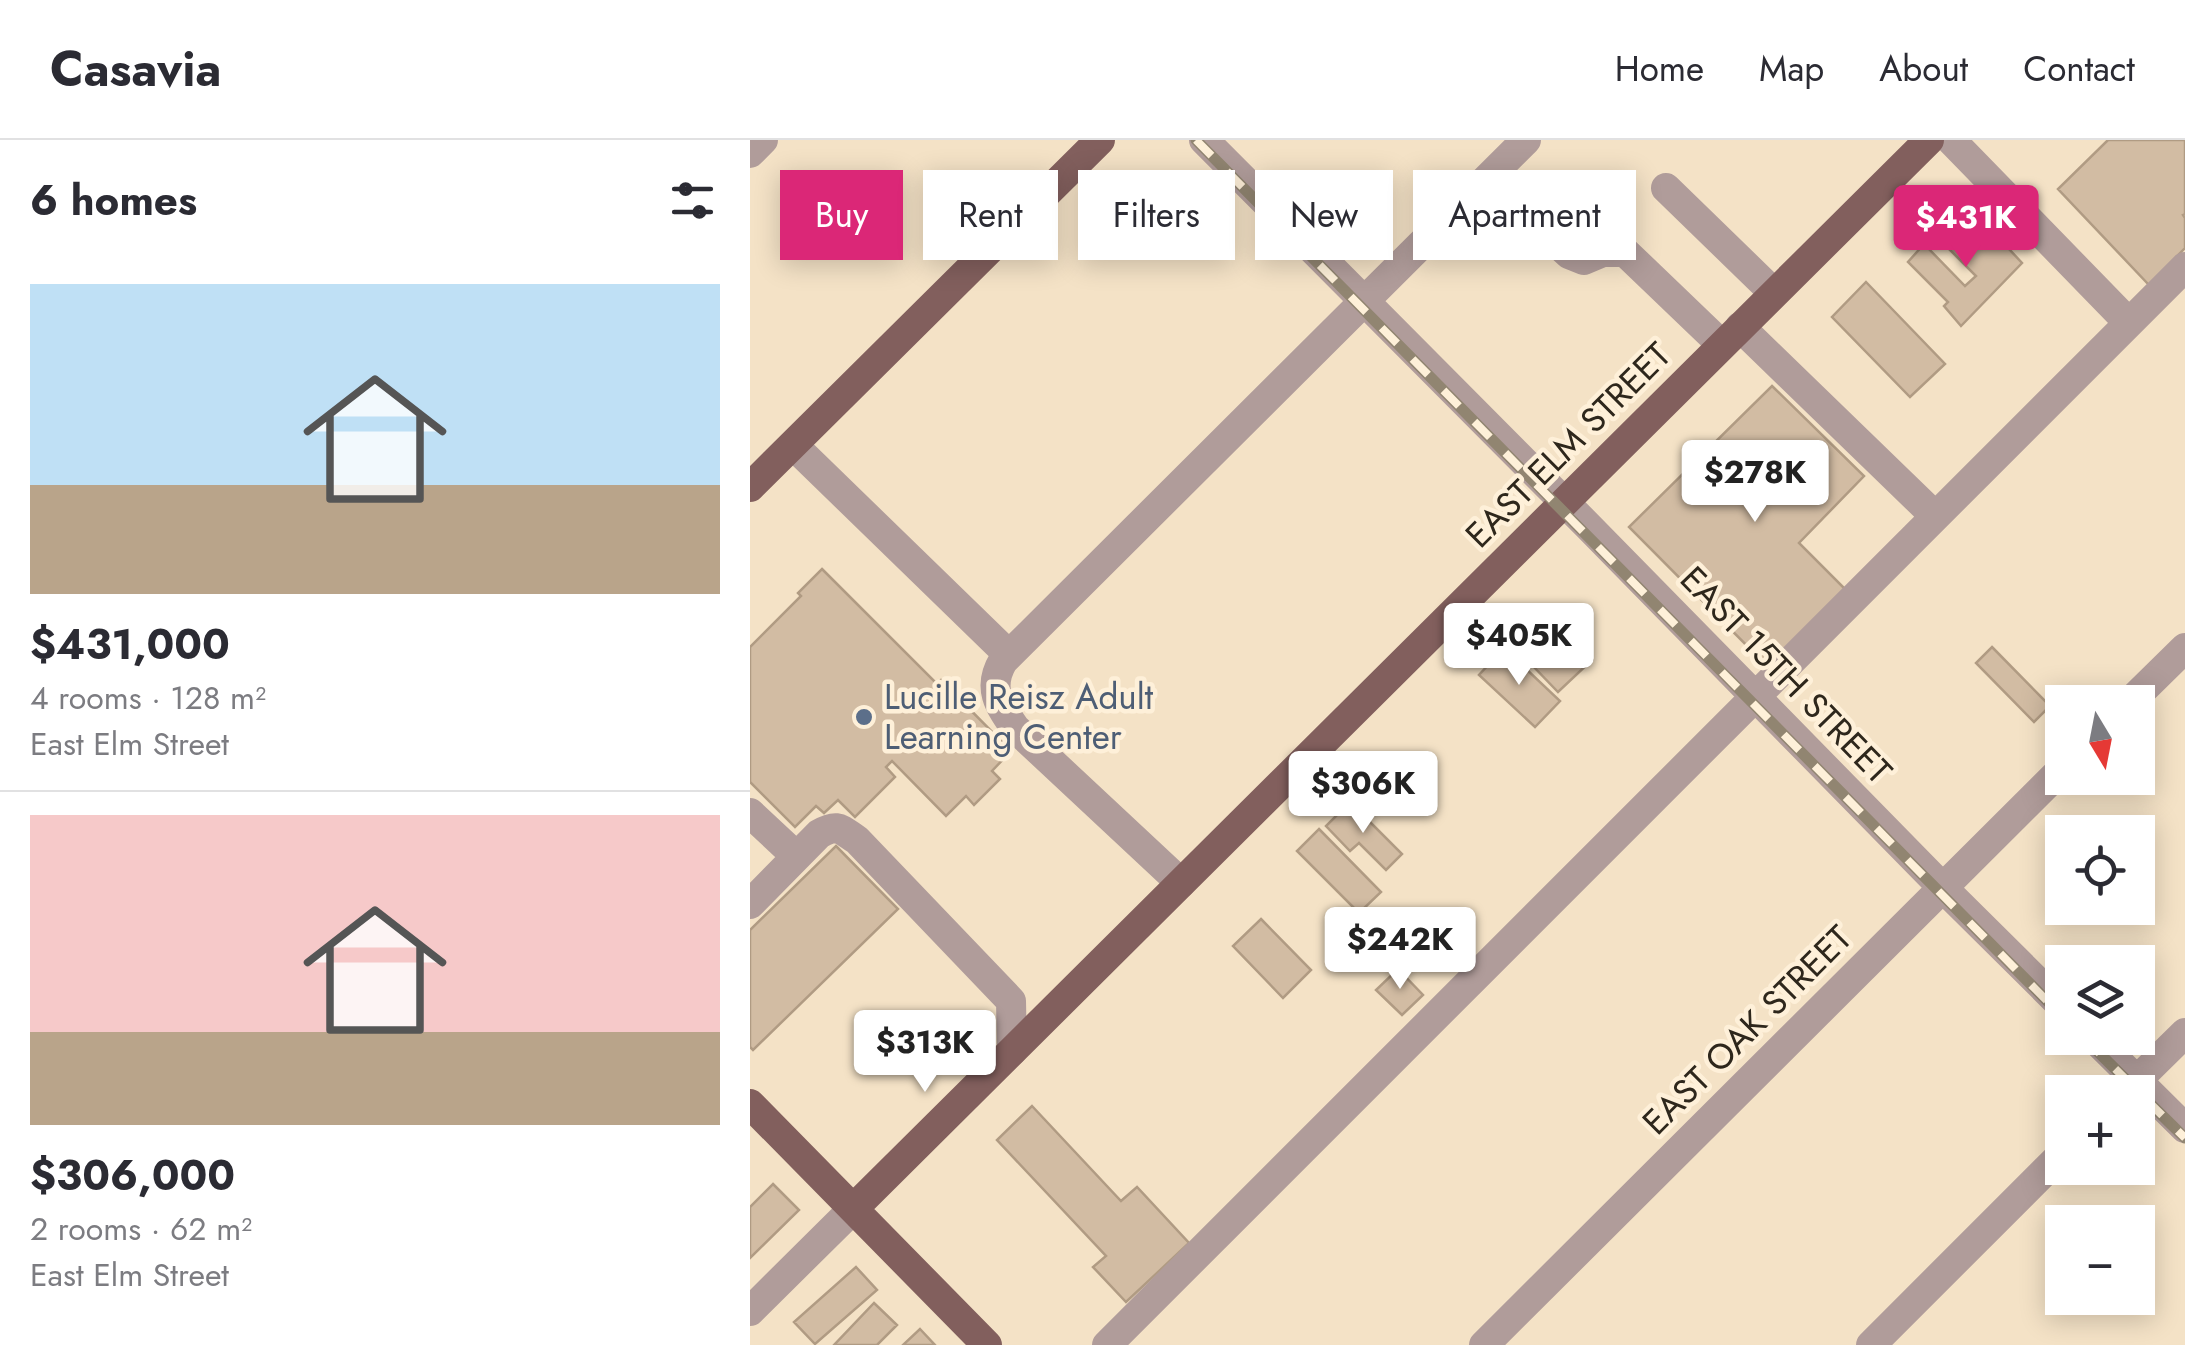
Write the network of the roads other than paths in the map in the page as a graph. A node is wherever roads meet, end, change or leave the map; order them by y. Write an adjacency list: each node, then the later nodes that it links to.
1 (763, 140): 7 (street)
2 (1100, 140): 17 (main road)
3 (1204, 140): 14 (street, EAST 15TH STREET)
4 (1526, 140): 8 (street)
5 (1929, 140): 13 (main road, EAST ELM STREET)
6 (1952, 140): 15 (street)
7 (750, 153)
8 (1495, 170)
9 (1666, 188): 13 (street)
10 (1413, 251): 14 (street)
11 (1635, 260): 16 (street)
12 (2185, 266): 15 (street)
13 (1774, 293): 16 (main road, EAST ELM STREET)
14 (1364, 300): 19 (street, EAST 15TH STREET); 22 (street)
15 (2129, 322): 20 (street)
16 (1731, 336): 19 (main road, EAST ELM STREET); 20 (street)
17 (793, 444): 18 (main road); 22 (street)
18 (750, 487)
19 (1564, 502): 24 (street, EAST 15TH STREET); 28 (main road, EAST ELM STREET)
20 (1935, 516): 24 (street)
21 (2185, 648): 23 (street)
22 (1009, 655): 28 (street)
23 (2147, 685)
24 (1754, 697): 29 (street, EAST 15TH STREET); 44 (street)
25 (2045, 786): 29 (street, EAST OAK STREET)
26 (750, 813): 27 (street)
27 (796, 856): 30 (street); 33 (street)
28 (1181, 883): 33 (main road, EAST ELM STREET)
29 (1943, 888): 31 (street, EAST 15TH STREET); 45 (street, EAST OAK STREET)
30 (750, 904)
31 (2045, 989)
32 (2185, 1034): 36 (street)
33 (1012, 1051): 41 (main road, EAST ELM STREET)
34 (2107, 1055): 35 (street)
35 (2123, 1075)
36 (2142, 1075)
37 (750, 1104): 41 (main road)
38 (2155, 1105): 39 (street)
39 (2185, 1128)
40 (2045, 1171): 46 (street)
41 (854, 1208): 42 (street, EAST ELM STREET); 43 (main road)
42 (750, 1311)
43 (987, 1345)
44 (1107, 1345)
45 (1484, 1345)
46 (1871, 1345)

